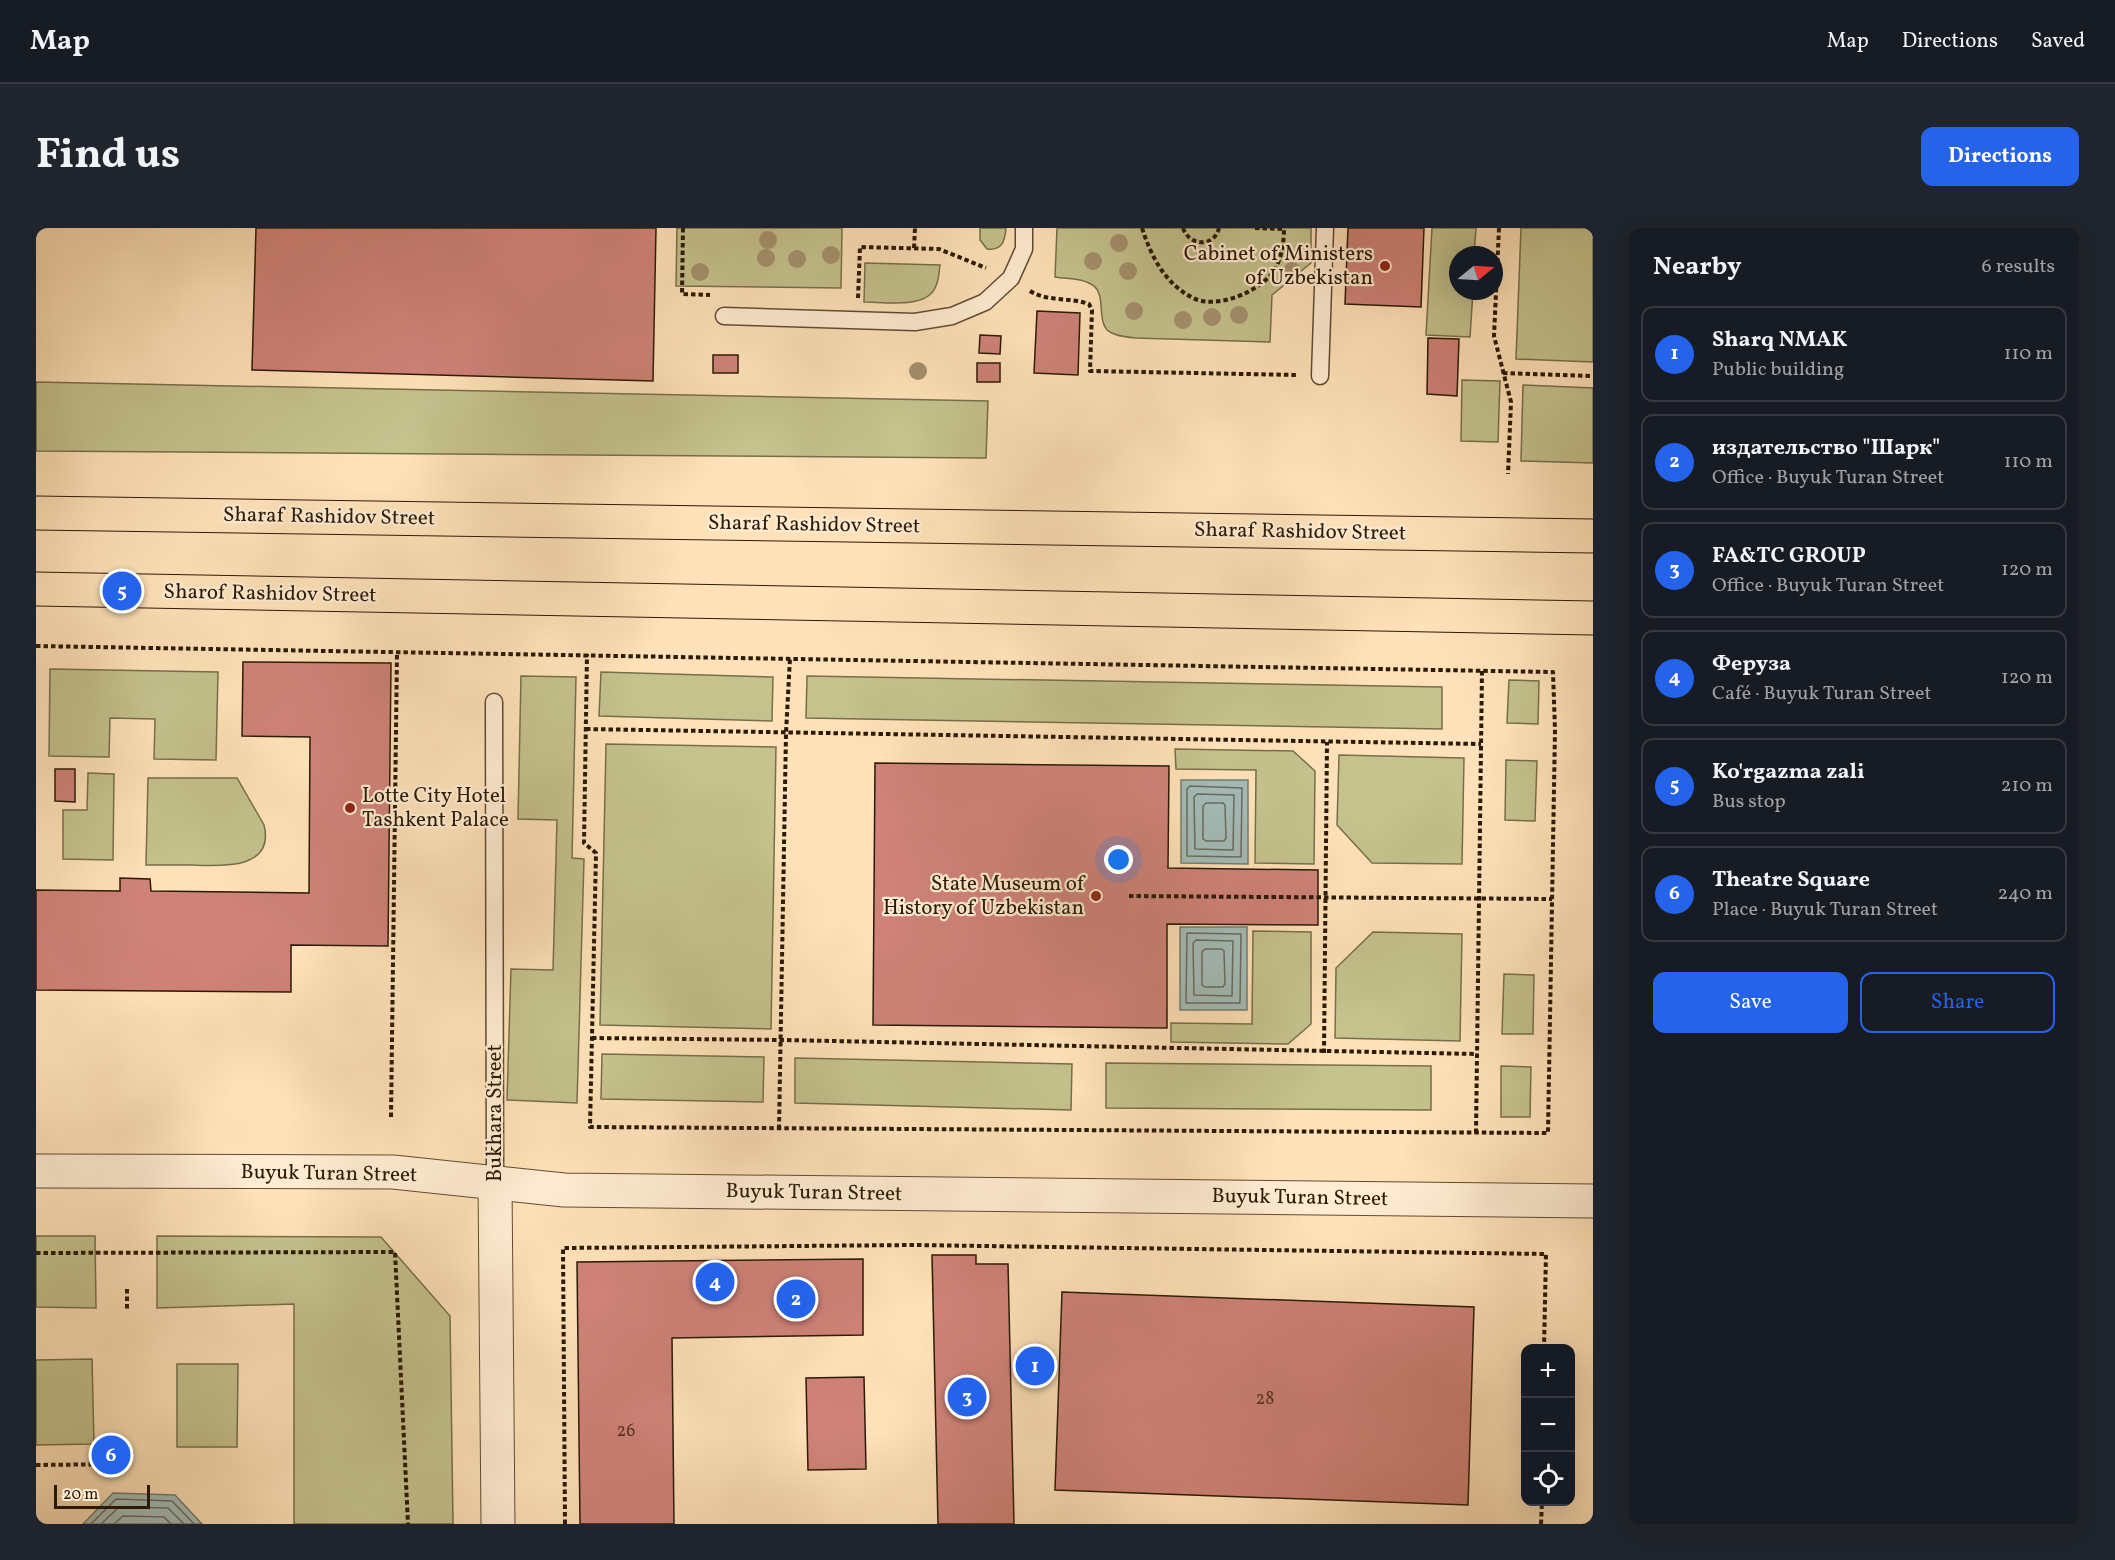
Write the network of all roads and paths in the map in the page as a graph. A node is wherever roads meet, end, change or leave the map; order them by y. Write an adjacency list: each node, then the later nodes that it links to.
1 (683, 228): 13 (path)
2 (915, 228): 11 (path)
3 (1024, 228): 12 (lane)
4 (1142, 228): 10 (path)
5 (1183, 228): 6 (path)
6 (1219, 228)
7 (1255, 228): 10 (path)
8 (1325, 228): 17 (lane)
9 (1499, 228): 16 (path)
10 (1284, 229)
11 (914, 248): 12 (path); 14 (path)
12 (1011, 278): 15 (lane); 17 (path)
13 (717, 295)
14 (847, 297)
15 (724, 316)
16 (1503, 373): 18 (path); 19 (path)
17 (1320, 376)
18 (1593, 376)
19 (1508, 474)
20 (36, 513): 21 (main road, Sharaf Rashidov Street)
21 (1593, 536)
22 (36, 589): 23 (main road, Sharof Rashidov Street)
23 (1593, 618)
24 (36, 646): 25 (path)
25 (397, 653): 26 (path); 42 (path)
26 (587, 654): 27 (path); 30 (path)
27 (790, 658): 28 (path); 31 (path)
28 (1482, 671): 33 (path); 37 (path)
29 (494, 702): 46 (lane, Bukhara Street)
30 (586, 729): 31 (path); 38 (path)
31 (786, 733): 32 (path); 39 (path)
32 (1327, 742): 33 (path); 35 (path)
33 (1481, 744): 36 (path)
34 (1129, 896): 35 (path)
35 (1326, 897): 36 (path); 40 (path)
36 (1479, 898): 37 (path); 41 (path)
37 (1552, 899): 44 (path)
38 (592, 1038): 39 (path); 43 (path)
39 (782, 1040): 40 (path); 43 (path)
40 (1324, 1053): 41 (path)
41 (1477, 1054): 44 (path)
42 (391, 1117)
43 (779, 1129): 44 (path)
44 (1476, 1132)
45 (36, 1171): 46 (street, Buyuk Turan Street)
46 (495, 1183): 47 (street, Buyuk Turan Street); 56 (street, Bukhara Street)
47 (1593, 1202)
48 (36, 1253): 55 (path)
49 (127, 1289): 50 (path)
50 (127, 1311)
51 (1545, 1344): 57 (path)
52 (130, 1464): 53 (path)
53 (36, 1465)
54 (1542, 1506): 58 (path)
55 (408, 1524)
56 (498, 1524)
57 (565, 1524)
58 (1541, 1524)

